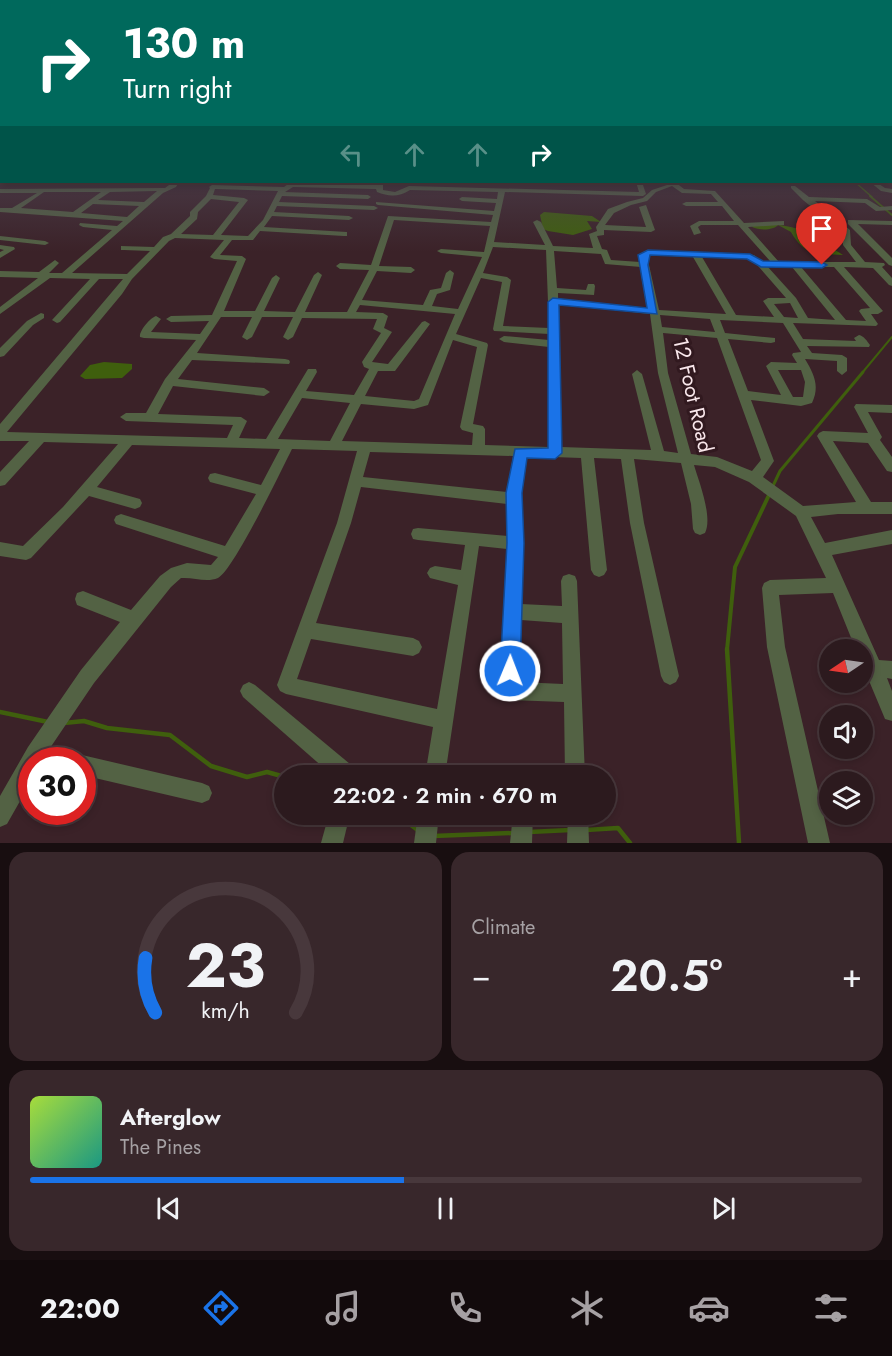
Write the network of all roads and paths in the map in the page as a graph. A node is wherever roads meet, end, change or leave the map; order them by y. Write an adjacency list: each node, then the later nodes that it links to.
1 (93, 183): 17 (street)
2 (118, 183): 16 (street)
3 (176, 183): 22 (street)
4 (471, 183): 18 (street)
5 (530, 183): 24 (street)
6 (639, 183): 24 (street)
7 (670, 183): 54 (street)
8 (673, 183): 36 (street)
9 (874, 183): 19 (street)
10 (214, 184): 14 (street); 26 (street)
11 (380, 184): 12 (street); 14 (street)
12 (409, 185): 13 (street); 37 (street)
13 (441, 185): 18 (street)
14 (289, 187): 27 (street); 34 (street)
15 (793, 187): 29 (street)
16 (111, 188): 17 (street); 22 (street); 32 (street)
17 (83, 190): 25 (street)
18 (470, 190): 23 (street)
19 (892, 190)
20 (0, 191): 21 (street)
21 (15, 191): 25 (street); 30 (street)
22 (163, 191): 33 (street)
23 (501, 191): 24 (street); 31 (street)
24 (532, 191)
25 (41, 192): 41 (street)
26 (209, 197): 59 (street); 60 (street)
27 (368, 197)
28 (462, 199): 31 (street)
29 (804, 199): 39 (street); 79 (street)
30 (0, 200)
31 (499, 201): 42 (street)
32 (92, 202): 33 (street); 44 (street)
33 (146, 204): 47 (street)
34 (276, 204): 37 (street); 43 (street)
35 (686, 204): 36 (street)
36 (723, 204): 52 (street)
37 (404, 205): 42 (street); 46 (street)
38 (644, 207): 54 (street)
39 (887, 209)
40 (0, 210): 41 (street)
41 (13, 210): 44 (street)
42 (496, 213): 51 (street)
43 (270, 214): 45 (street); 56 (street)
44 (74, 215): 47 (street)
45 (349, 218)
46 (398, 218): 51 (street); 82 (street)
47 (130, 219): 55 (street)
48 (537, 222): 66 (street)
49 (781, 223): 52 (street)
50 (892, 223): 77 (street)
51 (494, 224): 64 (street)
52 (741, 224): 57 (street); 74 (street)
53 (83, 225): 55 (street)
54 (600, 227): 68 (street)
55 (119, 228): 89 (street)
56 (258, 229): 58 (street); 61 (street)
57 (697, 233)
58 (344, 234)
59 (174, 236): 60 (street); 67 (street)
60 (215, 237): 61 (street)
61 (230, 237): 107 (street)
62 (2, 242): 63 (street); 72 (street)
63 (45, 243)
64 (489, 244): 66 (street); 71 (street)
65 (124, 248): 67 (street)
66 (550, 248): 68 (street); 96 (street)
67 (156, 249): 92 (street)
68 (598, 250): 83 (street)
69 (441, 251): 71 (street)
70 (696, 254): 75 (street); 83 (street); 109 (street)
71 (487, 255): 90 (street)
72 (0, 256)
73 (55, 262): 88 (street)
74 (776, 263): 75 (street); 76 (street)
75 (761, 264): 97 (street)
76 (794, 264): 78 (street); 115 (street)
77 (892, 264): 80 (street)
78 (837, 265): 79 (street); 115 (street)
79 (863, 265): 80 (street)
80 (875, 265): 94 (street)
81 (340, 266): 82 (street)
82 (374, 268): 84 (street); 98 (street)
83 (644, 268): 103 (street, 12 Foot Road)
84 (411, 270)
85 (450, 273): 99 (street)
86 (0, 274): 88 (street)
87 (318, 275): 101 (street)
88 (43, 276): 89 (street); 100 (street)
89 (64, 276): 91 (street)
90 (477, 276): 102 (street); 118 (street)
91 (96, 277): 92 (street); 111 (street)
92 (129, 277): 146 (street)
93 (276, 278): 104 (street)
94 (892, 283)
95 (591, 286): 96 (street)
96 (553, 296): 103 (street); 118 (street)
97 (793, 300): 113 (street); 114 (street)
98 (357, 302): 99 (street); 105 (street)
99 (426, 309): 102 (street)
100 (0, 311)
101 (300, 312): 104 (street); 105 (street); 123 (street)
102 (461, 312): 119 (street)
103 (654, 312): 108 (street); 117 (street, 12 Foot Road)
104 (257, 313): 107 (street); 122 (street)
105 (350, 315): 133 (street)
106 (41, 316): 129 (street)
107 (216, 316): 110 (street); 121 (street)
108 (714, 316): 109 (street); 120 (street)
109 (732, 317): 113 (street)
110 (171, 319)
111 (57, 320)
112 (156, 320): 121 (street)
113 (784, 320): 114 (street); 127 (street)
114 (805, 321): 115 (street)
115 (843, 322)
116 (425, 324): 133 (street)
117 (658, 330): 120 (street); 161 (street, 12 Foot Road)
118 (553, 331): 128 (street)
119 (450, 336): 142 (street); 155 (street)
120 (724, 336): 126 (street); 140 (street)
121 (203, 337): 130 (street)
122 (247, 337)
123 (288, 337)
124 (859, 338): 127 (street)
125 (504, 339): 128 (street)
126 (771, 340)
127 (800, 342): 132 (street)
128 (552, 344): 157 (street)
129 (0, 354)
130 (189, 356): 131 (street); 137 (street)
131 (285, 362)
132 (807, 362): 134 (street); 141 (street); 141 (street)
133 (375, 367): 142 (street)
134 (842, 371)
135 (312, 372): 139 (street)
136 (637, 374): 160 (street)
137 (169, 382): 138 (street); 145 (street)
138 (264, 392)
139 (299, 394): 142 (street); 151 (street)
140 (744, 395): 141 (street); 166 (street)
141 (789, 400)
142 (355, 401): 153 (street)
143 (892, 409): 148 (street)
144 (126, 417): 145 (street)
145 (150, 417): 150 (street)
146 (0, 434): 147 (street)
147 (40, 437): 149 (street); 164 (street)
148 (872, 438): 162 (street); 171 (street)
149 (129, 440): 150 (street); 167 (street)
150 (231, 443): 151 (street)
151 (269, 444): 152 (street)
152 (288, 445): 153 (street); 168 (street)
153 (333, 446): 154 (street)
154 (364, 447): 155 (street); 165 (street)
155 (478, 451): 156 (street)
156 (520, 453): 157 (street); 169 (street)
157 (555, 453): 158 (street)
158 (587, 454): 159 (street); 183 (street)
159 (627, 455): 160 (street); 196 (street)
160 (659, 456): 161 (street)
161 (687, 459): 166 (street); 175 (street, 12 Foot Road)
162 (892, 467)
163 (215, 478): 168 (street)
164 (0, 481)
165 (356, 481): 169 (street); 192 (street)
166 (763, 486): 173 (street)
167 (86, 490): 170 (street); 180 (street)
168 (264, 491): 182 (street)
169 (514, 499): 179 (street)
170 (135, 503)
171 (867, 508): 172 (street); 173 (street)
172 (892, 508)
173 (801, 513): 181 (street)
174 (122, 520): 182 (street)
175 (700, 529)
176 (418, 534): 178 (street)
177 (892, 537): 181 (street)
178 (473, 539): 179 (street); 185 (street)
179 (515, 543): 189 (street)
180 (0, 549)
181 (821, 550): 187 (street)
182 (229, 554): 191 (street)
183 (599, 570)
184 (435, 573): 185 (street)
185 (467, 579): 200 (street)
186 (569, 581): 190 (street)
187 (838, 585): 194 (street); 217 (street)
188 (83, 599): 191 (street)
189 (512, 611): 190 (street); 198 (street)
190 (570, 615): 198 (street)
191 (132, 619): 201 (street)
192 (306, 630): 193 (street); 200 (street)
193 (413, 647)
194 (874, 669): 195 (street); 199 (street)
195 (892, 670)
196 (670, 676)
197 (249, 691): 202 (street)
198 (572, 693): 204 (street)
199 (892, 712)
200 (443, 720): 203 (street)
201 (40, 747)
202 (336, 765)
203 (437, 765)
204 (575, 765)
205 (96, 768): 207 (street)
206 (18, 785): 208 (street)
207 (202, 793)
208 (0, 817)
209 (337, 825): 213 (street)
210 (427, 825): 214 (street)
211 (522, 825): 215 (street)
212 (578, 825): 216 (street)
213 (332, 843)
214 (425, 843)
215 (521, 843)
216 (578, 843)
217 (819, 843)

